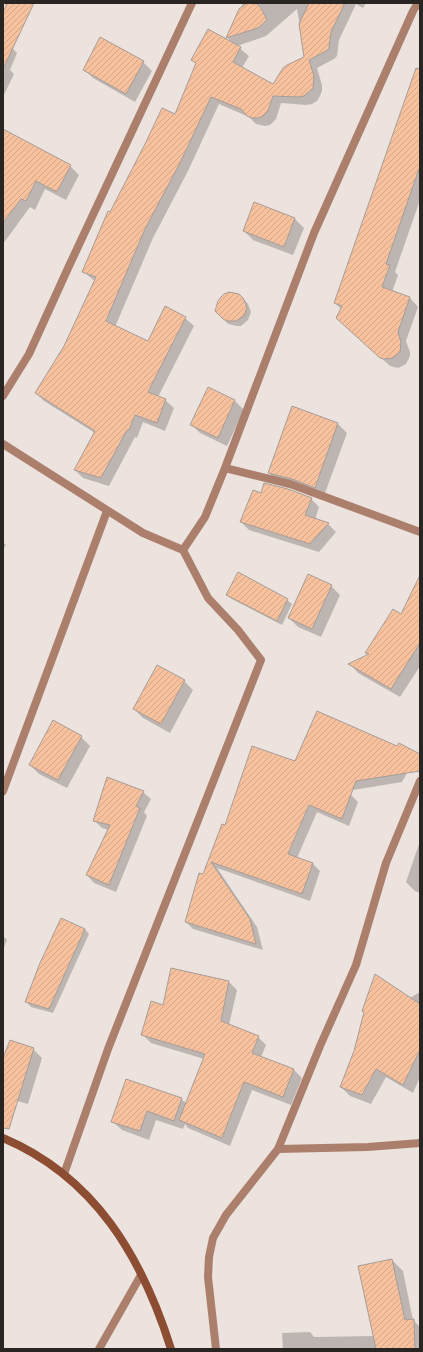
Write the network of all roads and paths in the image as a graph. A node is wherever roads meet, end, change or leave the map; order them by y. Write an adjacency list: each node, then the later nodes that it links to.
1 (192, 3): 3 (street)
2 (418, 3): 5 (street)
3 (3, 396)
4 (3, 444): 6 (street)
5 (225, 468): 7 (street); 8 (street)
6 (107, 511): 8 (street); 10 (street)
7 (420, 532)
8 (183, 550): 14 (street)
9 (420, 781): 13 (street)
10 (3, 791)
11 (3, 1138): 14 (main road)
12 (420, 1144): 13 (street)
13 (278, 1149): 18 (street)
14 (64, 1174): 15 (main road)
15 (142, 1275): 16 (street); 17 (main road)
16 (99, 1349)
17 (171, 1349)
18 (216, 1349)

